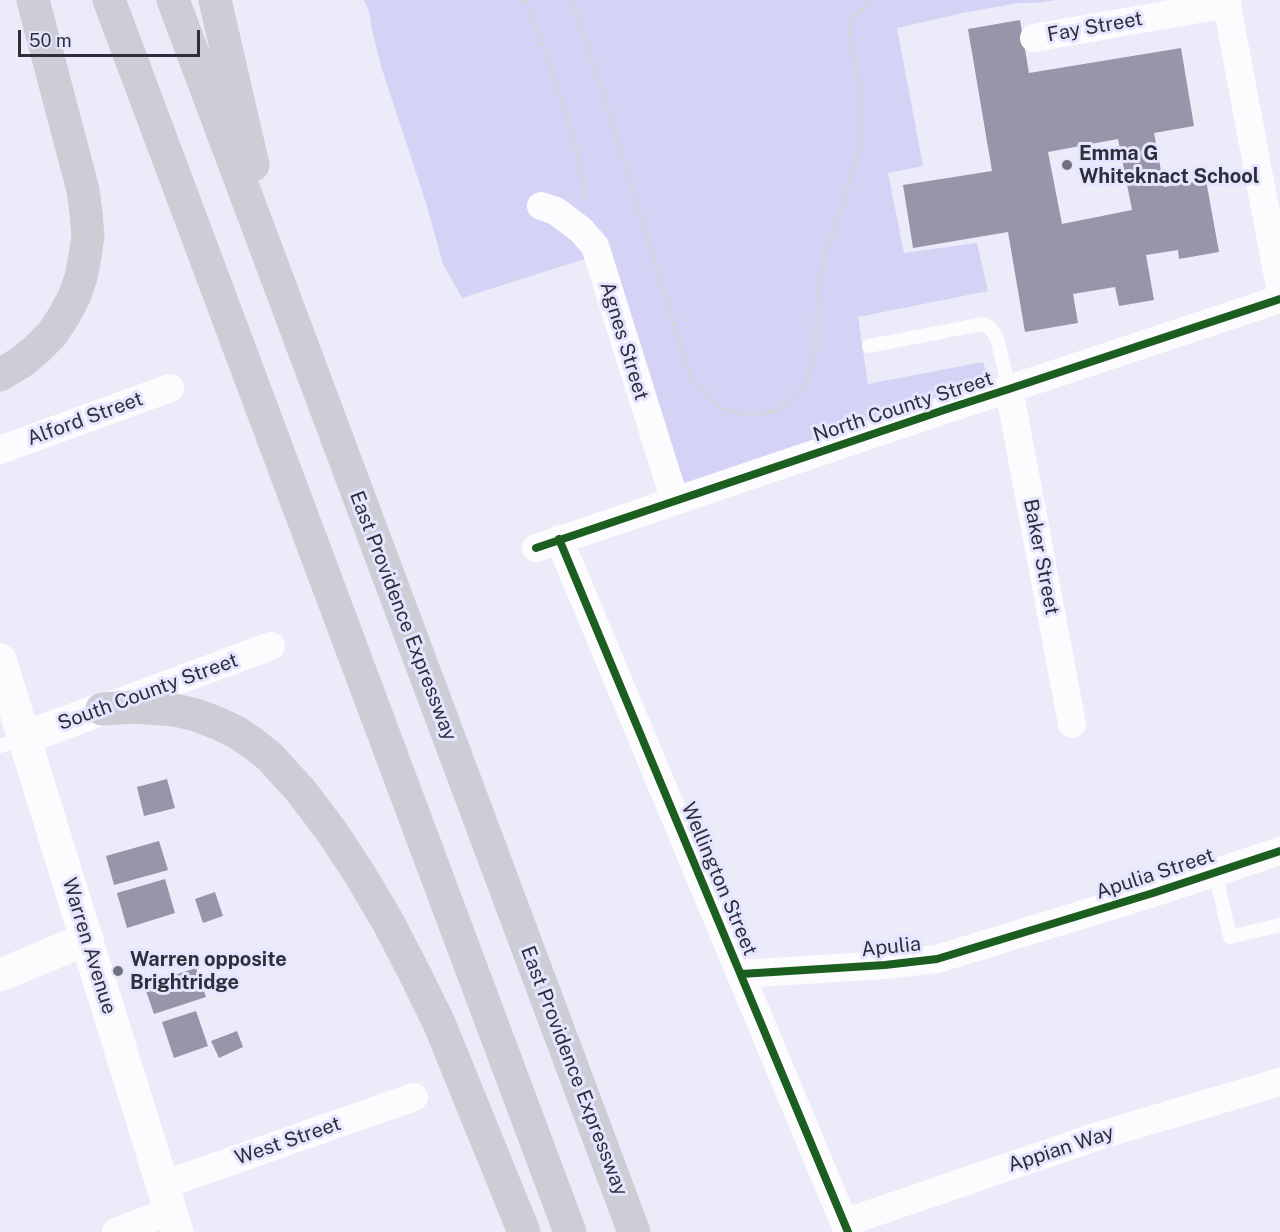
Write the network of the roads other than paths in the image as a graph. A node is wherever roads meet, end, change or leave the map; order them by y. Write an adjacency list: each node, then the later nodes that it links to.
1 (33, 0): 12 (highway)
2 (109, 0): 36 (highway)
3 (173, 0): 9 (highway, East Providence Expressway)
4 (215, 0): 9 (highway)
5 (1227, 2): 6 (street, Fay Street); 8 (street)
6 (1035, 38)
7 (541, 206): 16 (street, Agnes Street)
8 (1280, 288)
9 (283, 295): 37 (highway, East Providence Expressway)
10 (1280, 299): 14 (street, North County Street)
11 (870, 346): 14 (lane)
12 (0, 375)
13 (170, 388): 15 (street, Alford Street)
14 (1009, 389): 16 (street, North County Street); 21 (street, Baker Street)
15 (0, 450)
16 (675, 501): 17 (street, North County Street)
17 (548, 543): 28 (street, Wellington Street)
18 (271, 646): 20 (street, South County Street)
19 (0, 660): 22 (main road, Warren Avenue)
20 (102, 709): 22 (main road, South County Street); 35 (highway)
21 (1072, 724)
22 (12, 742): 27 (main road, Warren Avenue)
23 (1280, 851): 24 (street, Apulia Street)
24 (1215, 872): 25 (lane); 26 (street, Apulia Street)
25 (1280, 924)
26 (1040, 927): 28 (street, Apulia)
27 (87, 939): 29 (main road); 32 (main road, Warren Avenue)
28 (741, 974): 33 (street, Wellington Street)
29 (0, 975)
30 (1280, 1082): 33 (street, Appian Way)
31 (414, 1097): 32 (street, West Street)
32 (170, 1209): 34 (street, West Street)
33 (846, 1227)
34 (116, 1232)
35 (524, 1232)
36 (570, 1232)
37 (634, 1232)

